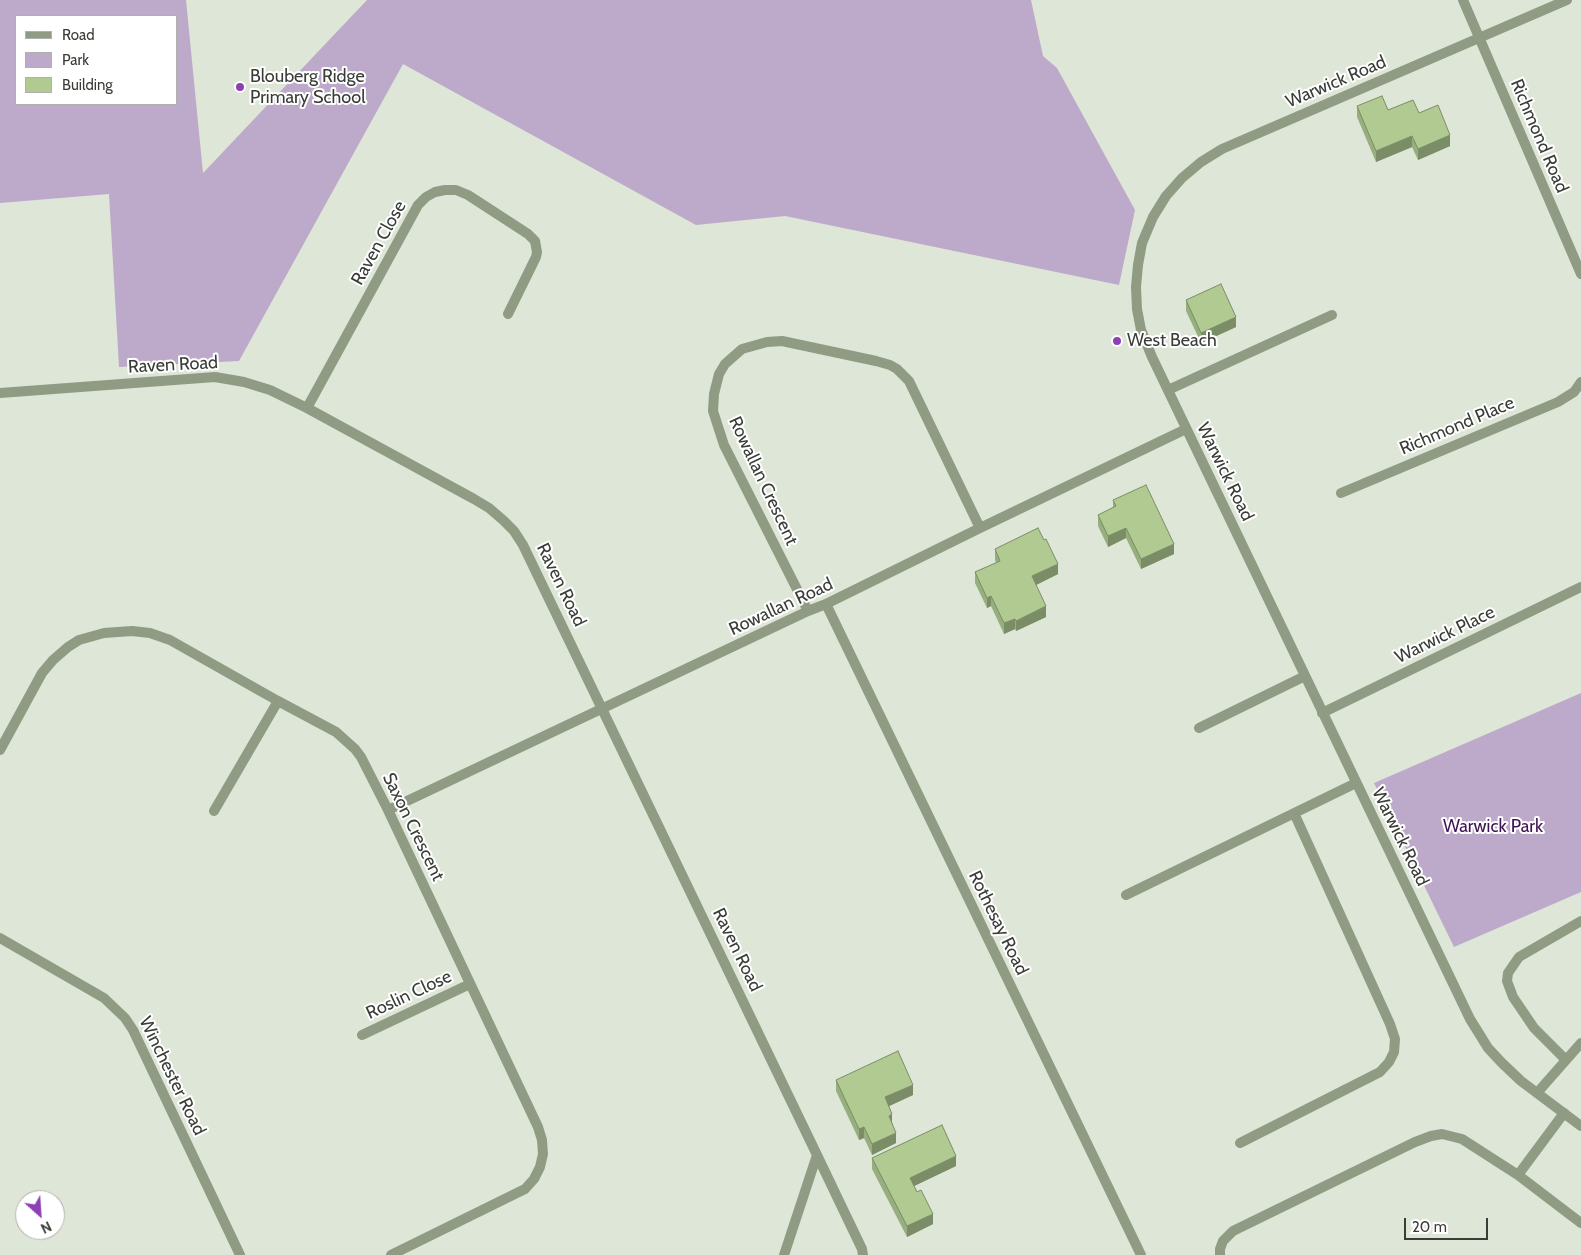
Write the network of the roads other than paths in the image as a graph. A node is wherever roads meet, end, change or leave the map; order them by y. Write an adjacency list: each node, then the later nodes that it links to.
1 (1462, 0): 3 (street, Richmond Road)
2 (1567, 0): 3 (street, Warwick Road)
3 (1479, 38): 4 (street, Richmond Road); 8 (street, Warwick Road)
4 (1581, 274)
5 (508, 314): 10 (street, Raven Close)
6 (1332, 315): 8 (street)
7 (1581, 382): 12 (street, Richmond Place)
8 (1168, 390): 11 (street, Warwick Road)
9 (0, 394): 10 (street, Raven Road)
10 (308, 408): 19 (street, Raven Road)
11 (1186, 428): 13 (street, Rowallan Road); 17 (street, Warwick Road)
12 (1341, 493)
13 (980, 528): 15 (street, Rowallan Road); 16 (street, Rowallan Crescent)
14 (1581, 587): 20 (street, Warwick Place)
15 (826, 604): 16 (street, Rowallan Road); 45 (street, Rothesay Road)
16 (808, 611): 19 (street, Rowallan Road)
17 (1305, 676): 20 (street, Warwick Road); 21 (street)
18 (278, 701): 22 (street, Saxon Crescent); 24 (street); 25 (street, Saxon Crescent)
19 (602, 708): 25 (street, Rowallan Road); 38 (street, Raven Road)
20 (1322, 712): 23 (street, Warwick Road)
21 (1199, 728)
22 (0, 750)
23 (1356, 783): 26 (street); 34 (street, Warwick Road)
24 (214, 810)
25 (388, 810): 30 (street, Saxon Crescent)
26 (1294, 813): 27 (street); 37 (street)
27 (1126, 895)
28 (1581, 921): 33 (street)
29 (0, 938): 41 (street, Winchester Road)
30 (470, 984): 31 (street, Roslin Close); 42 (street, Saxon Crescent)
31 (362, 1035)
32 (1581, 1043): 33 (street)
33 (1566, 1060): 34 (street)
34 (1537, 1093): 35 (street, Warwick Road)
35 (1564, 1113): 36 (street, Warwick Road); 39 (street)
36 (1581, 1126)
37 (1240, 1143)
38 (817, 1155): 43 (street); 44 (street, Raven Road)
39 (1518, 1175): 40 (street); 46 (street)
40 (1581, 1223)
41 (240, 1255)
42 (391, 1255)
43 (784, 1255)
44 (863, 1255)
45 (1141, 1255)
46 (1220, 1255)

